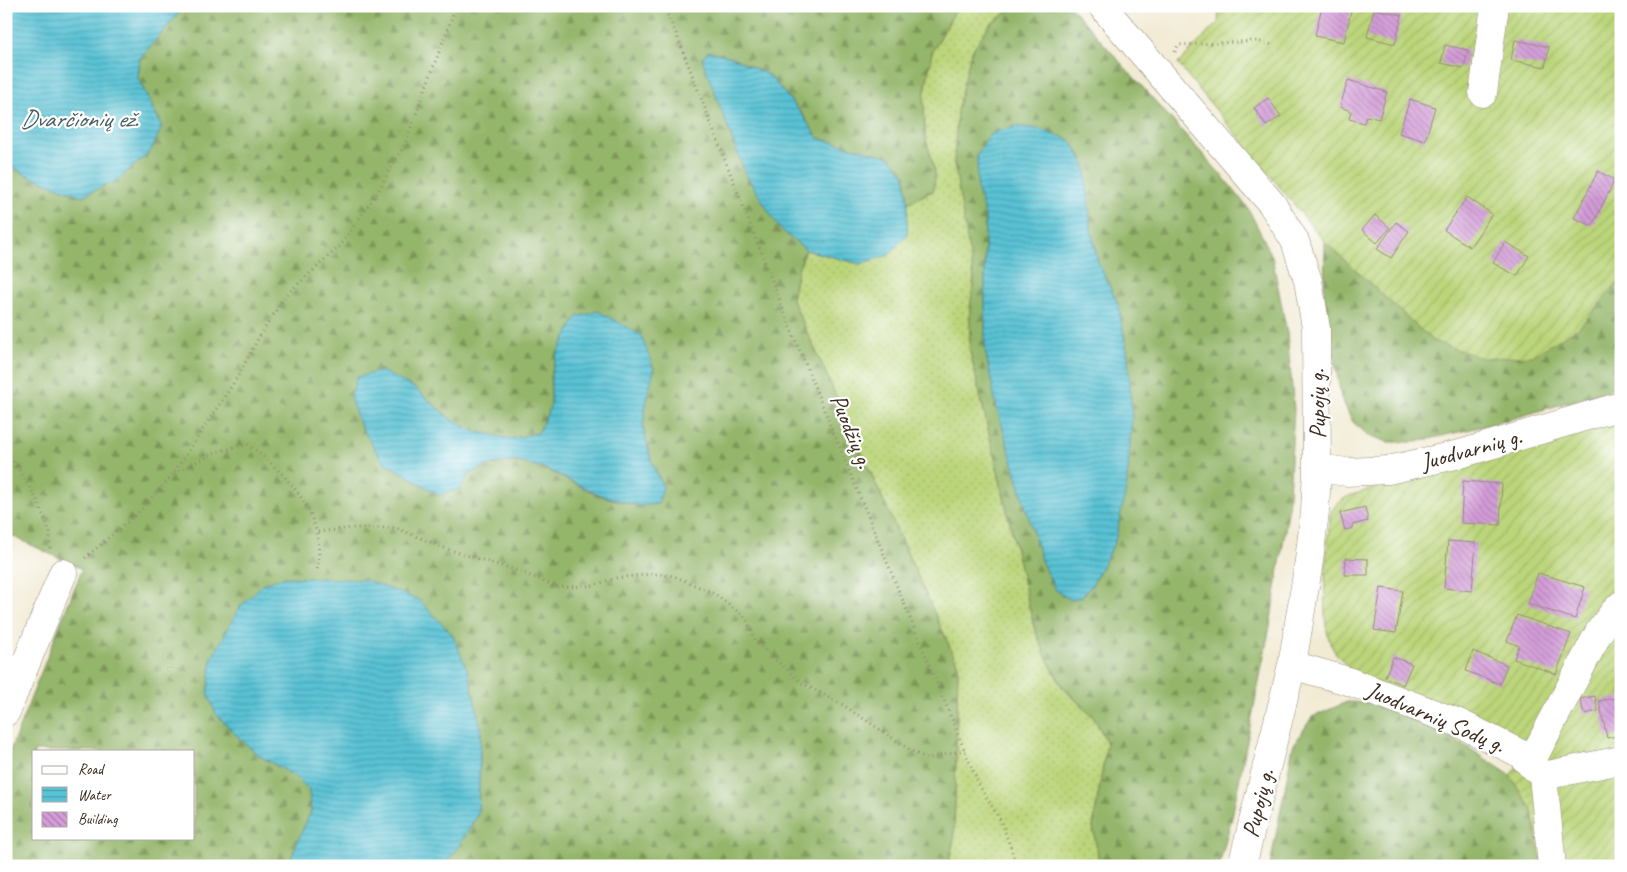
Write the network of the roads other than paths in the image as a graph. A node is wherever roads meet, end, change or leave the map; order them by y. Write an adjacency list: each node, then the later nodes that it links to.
1 (1102, 6): 5 (street, Pupojų g.)
2 (1495, 6): 3 (street)
3 (1483, 93)
4 (1621, 406): 5 (street, Juodvarnių g.)
5 (1317, 468): 8 (street, Pupojų g.)
6 (63, 572): 9 (street)
7 (1621, 605): 11 (street)
8 (1292, 665): 11 (street, Juodvarnių Sodų g.); 12 (street, Pupojų g.)
9 (6, 712)
10 (1621, 760): 11 (street)
11 (1536, 770): 13 (street)
12 (1242, 866)
13 (1552, 866)

